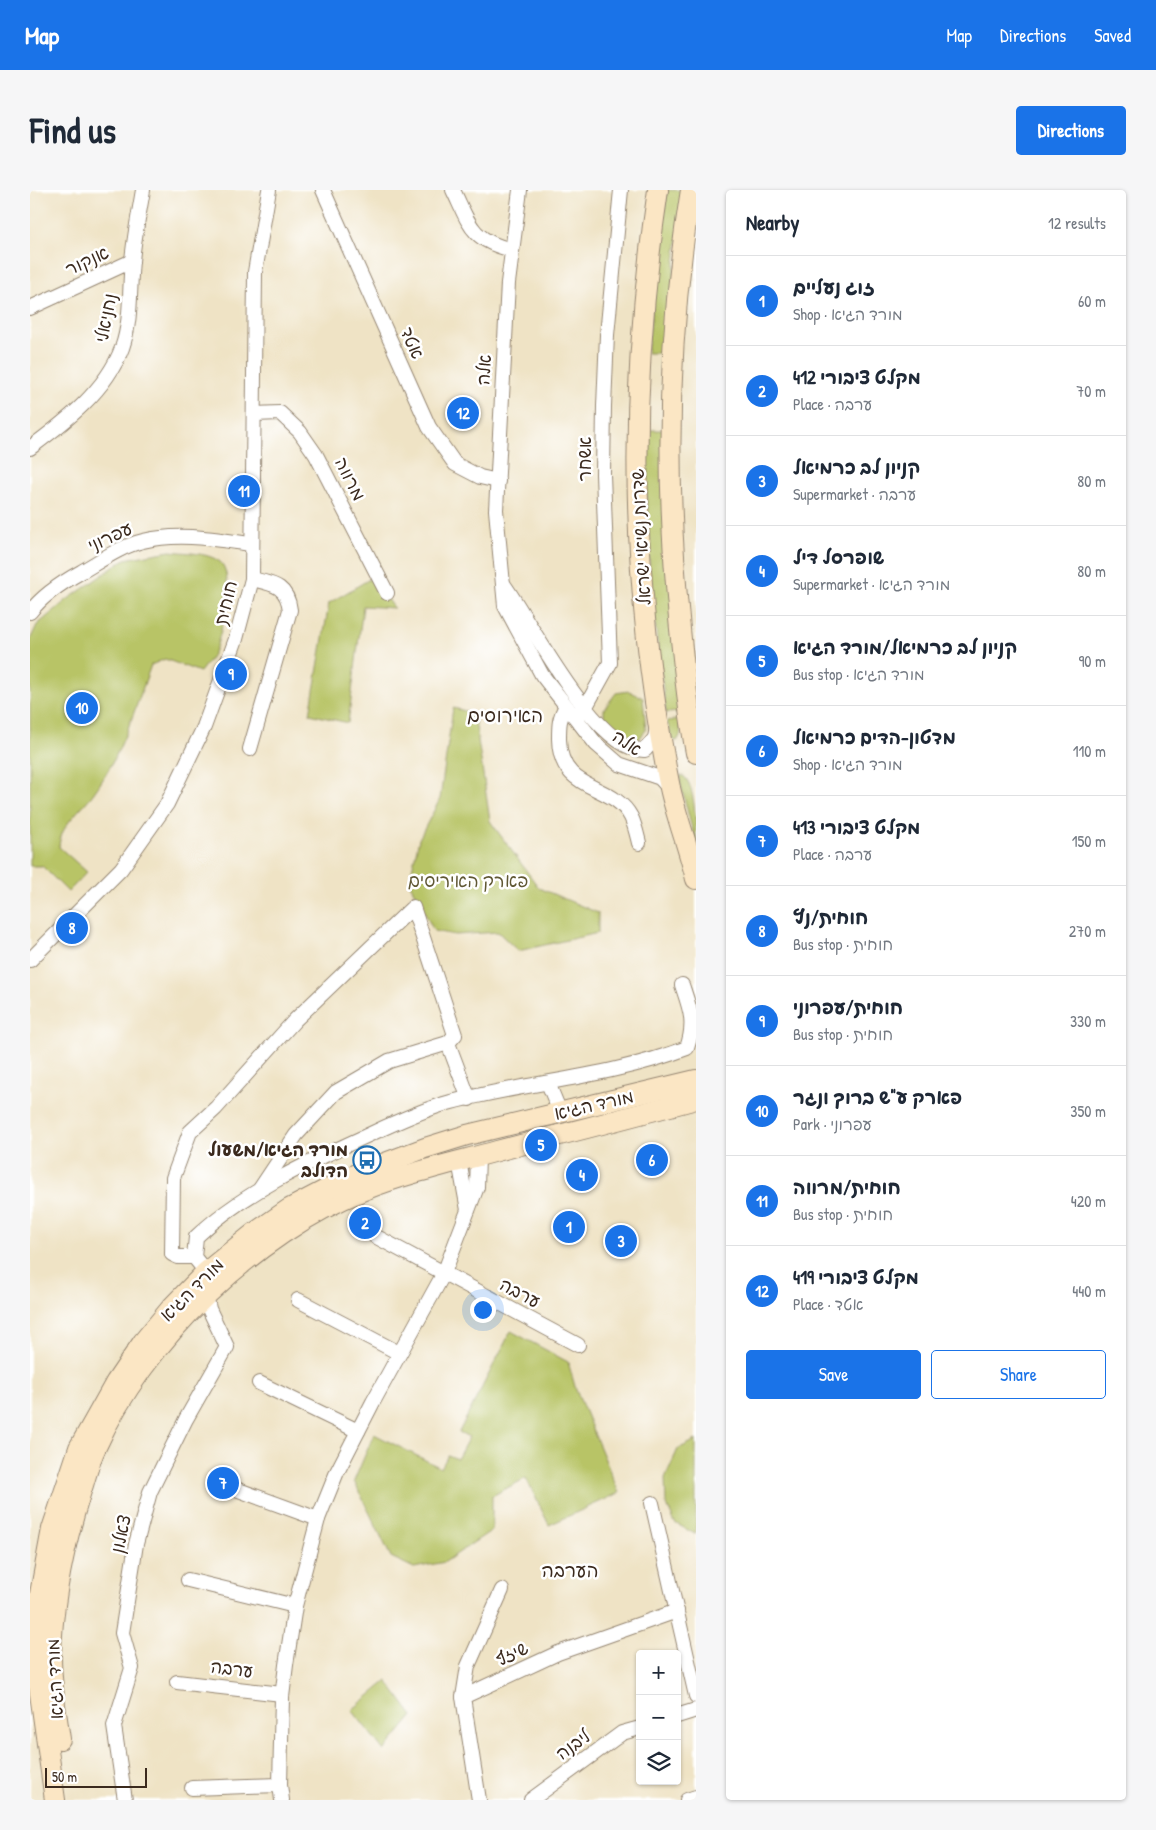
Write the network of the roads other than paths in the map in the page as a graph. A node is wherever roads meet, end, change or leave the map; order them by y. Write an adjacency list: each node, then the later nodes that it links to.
1 (143, 190): 10 (street, נחניאלי)
2 (269, 190): 12 (street, חוחית)
3 (323, 190): 14 (street, אטד)
4 (453, 190): 9 (street)
5 (520, 190): 9 (street, אלה)
6 (621, 190): 20 (street, אשחר)
7 (658, 190): 21 (street, שדרות נשיאי ישראל)
8 (691, 190): 23 (street, שדרות נשיאי ישראל)
9 (512, 250): 14 (street, אלה)
10 (132, 261): 11 (street, אנקור); 13 (street, נחניאלי)
11 (30, 308)
12 (254, 414): 15 (street, חוחית); 18 (street, מרווה)
13 (30, 448)
14 (498, 481): 17 (street, אלה)
15 (250, 544): 16 (street, חוחית); 19 (street, עפרוני)
16 (252, 579): 22 (street); 27 (street, חוחית)
17 (502, 582): 20 (street, אלה); 20 (street, אלה)
18 (387, 593)
19 (30, 612)
20 (575, 710): 21 (street, אלה); 24 (street, אלה); 25 (street, אשחר)
21 (658, 718): 24 (street, שדרות נשיאי ישראל)
22 (250, 749)
23 (696, 753)
24 (671, 790): 26 (street, שדרות נשיאי ישראל)
25 (639, 843)
26 (696, 879)
27 (30, 960)
28 (682, 984): 31 (street)
29 (448, 1043): 32 (street); 37 (street); 40 (street)
30 (696, 1080): 34 (street, מורד הגיא)
31 (548, 1083): 32 (street); 34 (street)
32 (469, 1099): 37 (street)
33 (696, 1099): 36 (street, מורד הגיא)
34 (560, 1112): 35 (street, מורד הגיא)
35 (467, 1135): 36 (street); 40 (street, מורד הגיא)
36 (468, 1159): 38 (street); 38 (street); 40 (street, מורד הגיא)
37 (258, 1192): 40 (street)
38 (468, 1213): 41 (street)
39 (373, 1235): 41 (street, ערבה)
40 (207, 1270): 42 (street, מורד הגיא); 55 (street, מורד הגיא)
41 (444, 1274): 44 (street, ערבה); 45 (street)
42 (206, 1295): 55 (street, מורד הגיא); 68 (street, צאלון)
43 (298, 1300): 45 (street)
44 (578, 1345)
45 (399, 1353): 47 (street)
46 (259, 1383): 47 (street)
47 (358, 1431): 50 (street)
48 (233, 1488): 50 (street)
49 (652, 1503): 54 (street)
50 (318, 1519): 53 (street)
51 (188, 1580): 53 (street)
52 (502, 1590): 59 (street)
53 (295, 1606): 57 (street)
54 (677, 1611): 58 (street); 59 (street, שיזף)
55 (37, 1656): 66 (street, מורד הגיא); 67 (street, מורד הגיא)
56 (178, 1682): 57 (street, ערבה)
57 (282, 1694): 63 (street)
58 (696, 1696)
59 (462, 1698): 70 (street)
60 (696, 1710): 61 (street)
61 (681, 1715)
62 (636, 1729): 71 (street, ליבנה)
63 (280, 1785): 64 (street); 69 (street)
64 (192, 1788)
65 (696, 1797): 72 (street)
66 (55, 1800)
67 (68, 1800)
68 (125, 1800)
69 (282, 1800)
70 (479, 1800)
71 (531, 1800)
72 (687, 1800)

